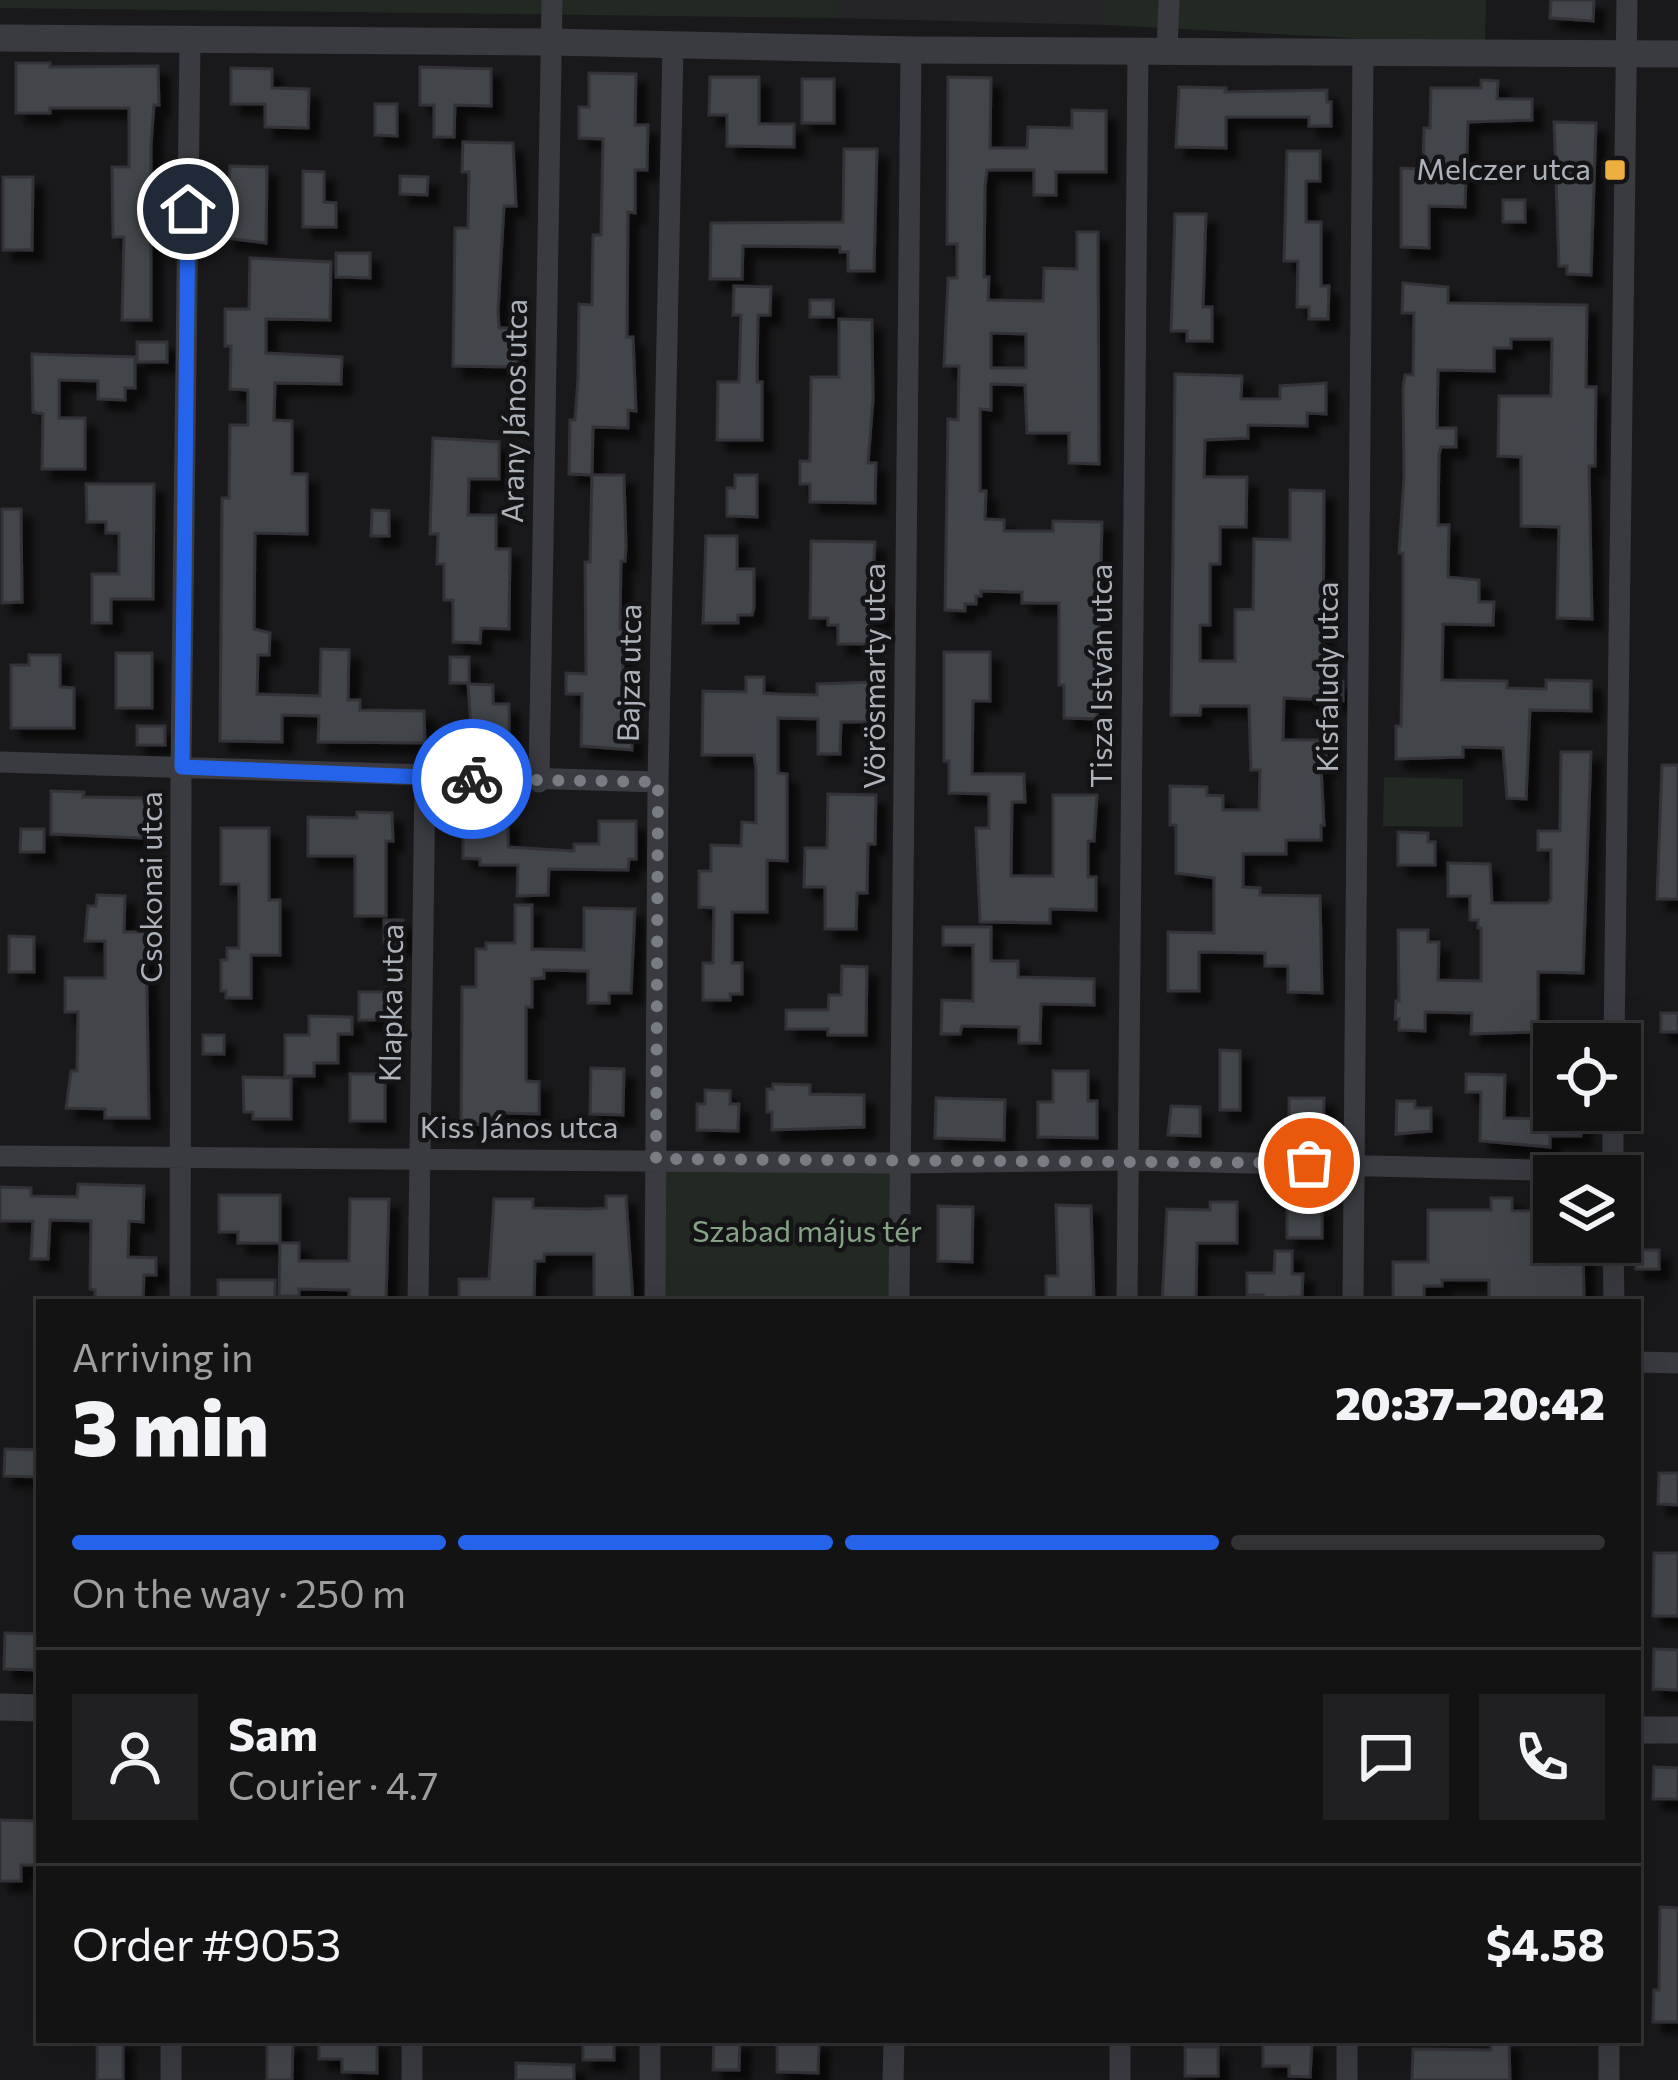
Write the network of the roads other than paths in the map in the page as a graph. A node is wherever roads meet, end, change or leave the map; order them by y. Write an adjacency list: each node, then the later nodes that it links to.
1 (552, 0): 6 (street, Arany János utca)
2 (1169, 0): 10 (street)
3 (1627, 0): 12 (street)
4 (0, 38): 5 (street)
5 (190, 41): 6 (street); 15 (street, Csokonai utca)
6 (552, 42): 7 (street); 17 (street, Arany János utca)
7 (673, 46): 8 (street); 18 (street, Bajza utca)
8 (910, 50): 9 (street); 25 (street, Vörösmarty utca)
9 (1138, 50): 10 (street); 24 (street, Tisza István utca)
10 (1168, 50): 11 (street)
11 (1363, 52): 12 (street); 26 (street, Kisfaludy utca)
12 (1627, 54): 13 (street); 19 (street)
13 (1678, 54)
14 (0, 762): 15 (street)
15 (182, 767): 16 (street); 21 (street, Csokonai utca)
16 (424, 777): 17 (street); 22 (street, Klapka utca)
17 (539, 782): 18 (street)
18 (658, 782): 23 (street, Bajza utca)
19 (1614, 1023)
20 (0, 1156): 21 (street, Kiss János utca)
21 (182, 1156): 22 (street, Kiss János utca); 29 (street, Csokonai utca)
22 (420, 1158): 23 (street, Kiss János utca); 30 (street, Klapka utca)
23 (656, 1159): 25 (street, Kiss János utca); 31 (street, Bajza utca)
24 (1128, 1160): 25 (street, Kiss János utca); 26 (street, Kiss János utca); 33 (street, Tisza István utca)
25 (901, 1163): 32 (street, Vörösmarty utca)
26 (1354, 1164): 27 (street, Kiss János utca); 34 (street, Kisfaludy utca)
27 (1533, 1171)
28 (1613, 1263): 35 (street)
29 (180, 1299)
30 (418, 1299)
31 (655, 1299)
32 (899, 1299)
33 (1127, 1299)
34 (1353, 1299)
35 (1614, 1299)
36 (1641, 1362): 37 (street)
37 (1678, 1363)
38 (0, 1707): 39 (street)
39 (36, 1708)
40 (1641, 1730): 41 (street)
41 (1678, 1730)
42 (171, 2043): 49 (street)
43 (412, 2043): 50 (street)
44 (650, 2043): 51 (street)
45 (894, 2043): 52 (street)
46 (1120, 2043): 53 (street)
47 (1347, 2043): 54 (street)
48 (1609, 2043): 55 (street)
49 (171, 2080)
50 (412, 2080)
51 (650, 2080)
52 (893, 2080)
53 (1120, 2080)
54 (1347, 2080)
55 (1609, 2080)

